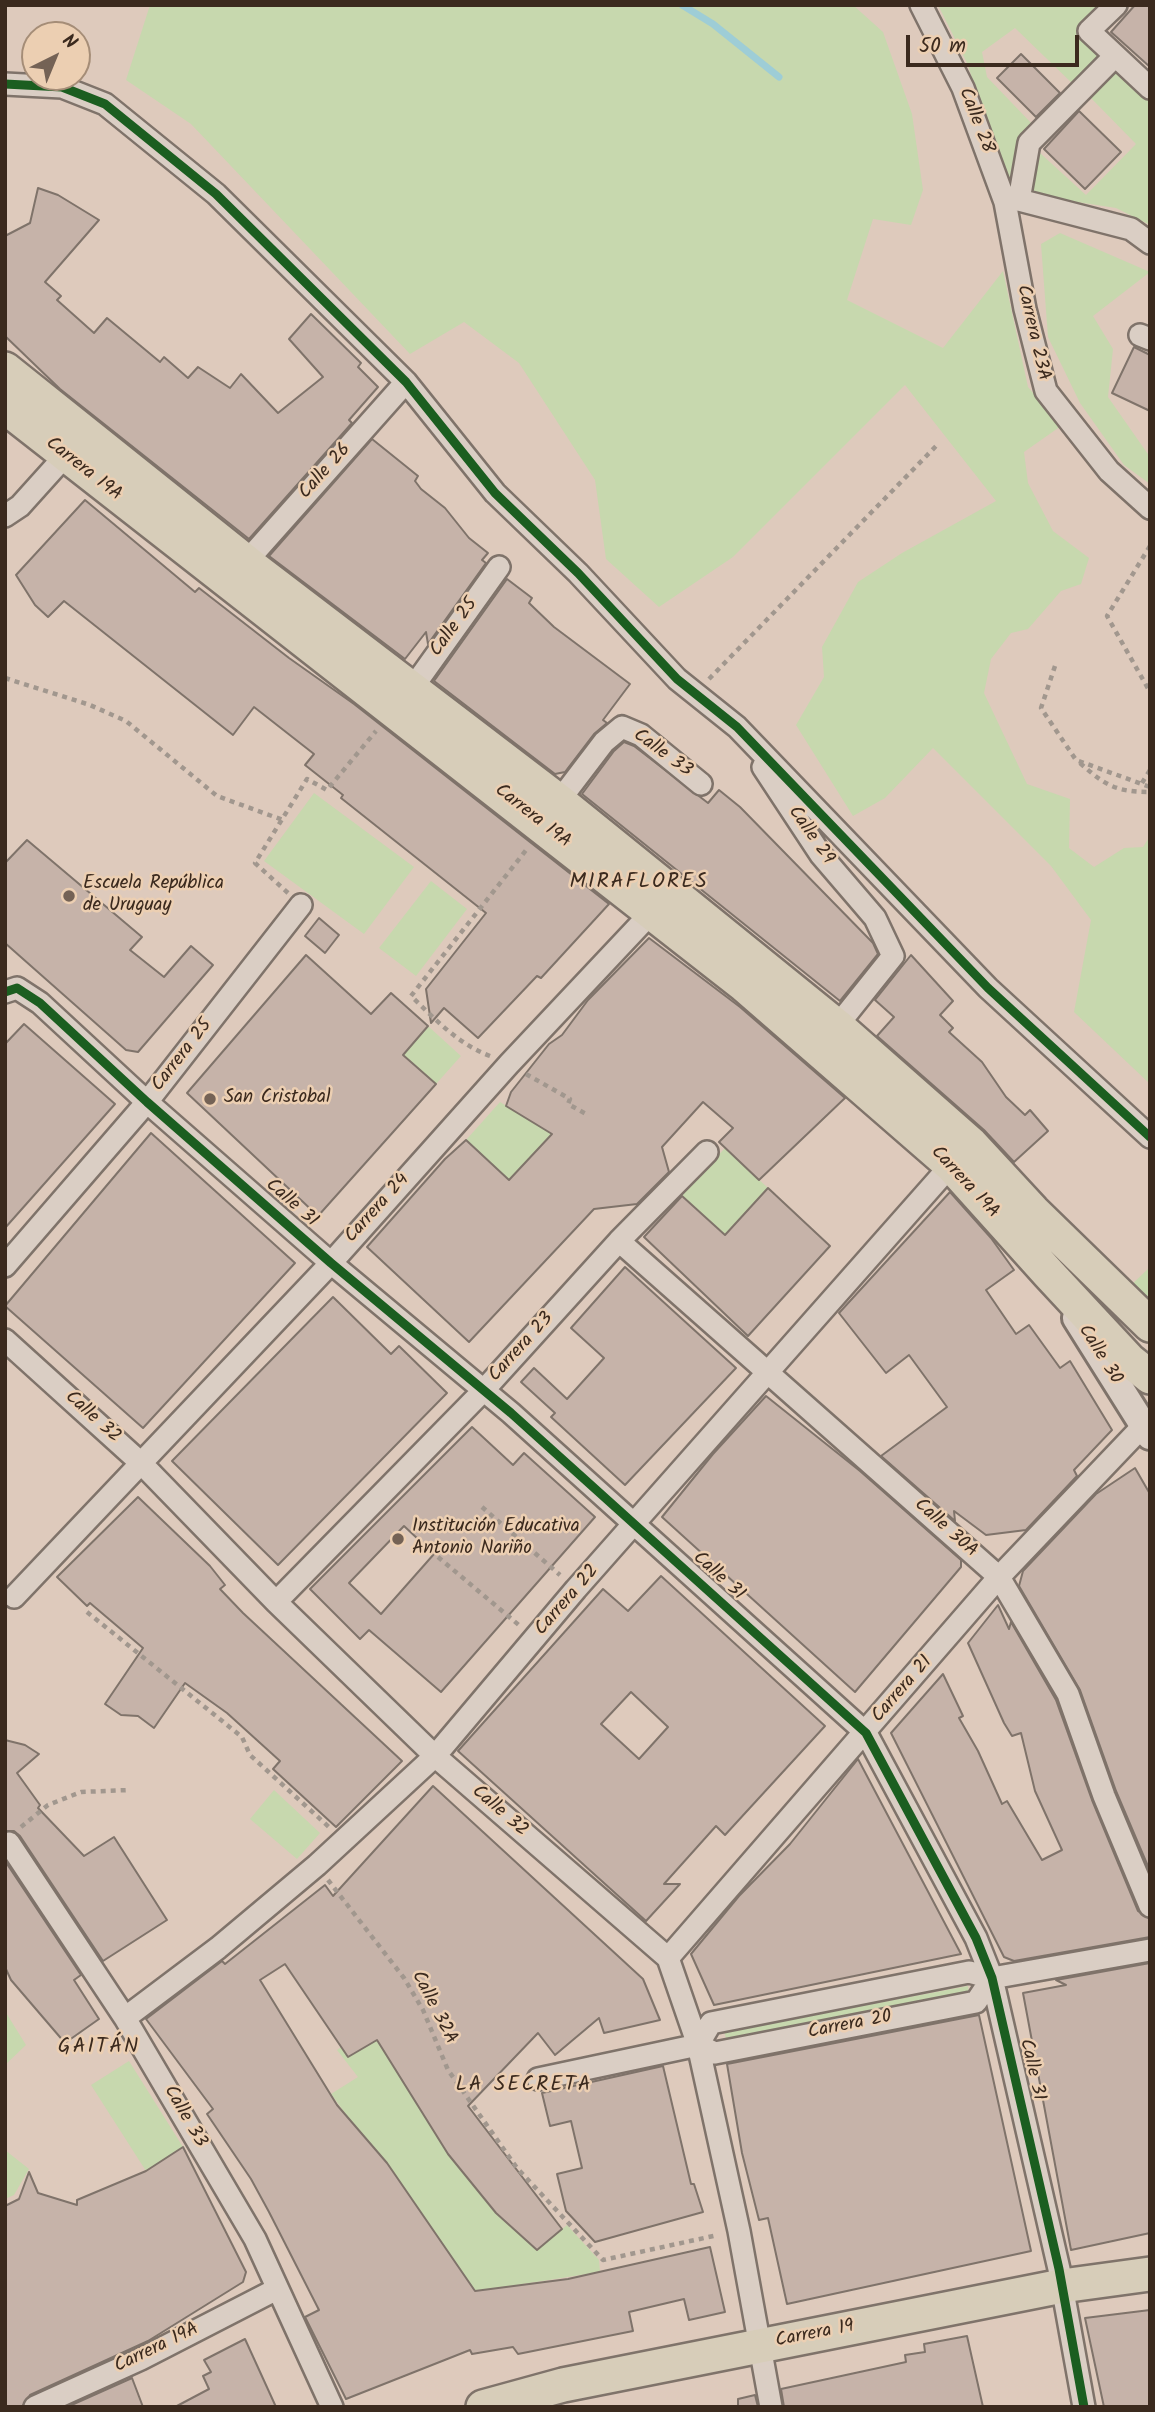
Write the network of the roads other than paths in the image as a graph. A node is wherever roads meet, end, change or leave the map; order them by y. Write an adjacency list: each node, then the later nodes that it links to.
1 (921, 5): 6 (street, Calle 28)
2 (1116, 5): 3 (street)
3 (1115, 56): 5 (street); 6 (street)
4 (5, 83): 9 (street)
5 (1150, 88)
6 (1012, 201): 7 (street); 12 (street, Carrera 23A)
7 (1150, 243)
8 (5, 369): 14 (main road, Carrera 19A)
9 (406, 382): 14 (street, Calle 26); 17 (street)
10 (5, 407): 11 (main road, Carrera 19A)
11 (65, 456): 13 (street); 16 (main road, Carrera 19A)
12 (1150, 508)
13 (5, 516)
14 (246, 562): 16 (main road, Carrera 19A)
15 (499, 567): 16 (street, Calle 25)
16 (403, 700): 19 (main road, Carrera 19A)
17 (737, 727): 23 (street, Calle 29); 25 (street)
18 (701, 784): 19 (street, Calle 33)
19 (550, 813): 21 (main road, Carrera 19A); 23 (main road, Carrera 19A)
20 (301, 905): 24 (street, Carrera 25)
21 (653, 911): 27 (main road, Carrera 19A); 29 (street, Carrera 24)
22 (5, 992): 24 (street, Calle 31)
23 (837, 1026): 27 (main road, Carrera 19A)
24 (147, 1102): 29 (street, Calle 31); 30 (street, Carrera 25)
25 (1150, 1137)
26 (707, 1152): 28 (street, Carrera 23)
27 (961, 1154): 31 (main road, Carrera 19A); 32 (main road, Carrera 19A); 34 (street, Carrera 22)
28 (619, 1241): 34 (street, Calle 30A); 36 (street, Carrera 23)
29 (331, 1262): 36 (street, Calle 31); 38 (street, Carrera 24)
30 (5, 1266)
31 (1049, 1274): 35 (main road, Carrera 19A); 37 (street, Calle 30)
32 (1150, 1325)
33 (5, 1340): 38 (street, Calle 32)
34 (767, 1371): 39 (street, Carrera 22); 40 (street, Calle 30A)
35 (1150, 1377)
36 (482, 1392): 39 (street, Calle 31); 42 (street, Carrera 23)
37 (1147, 1431): 40 (street, Carrera 21)
38 (142, 1464): 41 (street, Carrera 24); 42 (street, Calle 32)
39 (635, 1525): 43 (street, Calle 31); 44 (street, Carrera 22)
40 (999, 1577): 43 (street, Carrera 21); 46 (street, Calle 30A)
41 (14, 1597)
42 (276, 1602): 44 (street, Calle 32)
43 (866, 1733): 48 (street, Carrera 21); 49 (street, Calle 31)
44 (435, 1756): 48 (street, Calle 32); 50 (street, Carrera 22)
45 (9, 1843): 50 (street, Calle 33)
46 (1150, 1906)
47 (1150, 1950): 49 (street, Carrera 20)
48 (668, 1958): 51 (street)
49 (992, 1978): 51 (street, Carrera 20); 51 (street, Carrera 20); 54 (street, Calle 31)
50 (125, 2018): 55 (street, Calle 33)
51 (698, 2045): 52 (street, Carrera 20); 56 (street)
52 (538, 2079)
53 (1150, 2274): 54 (main road, Carrera 19)
54 (1062, 2286): 56 (main road, Carrera 19); 61 (street, Calle 31)
55 (277, 2289): 57 (street, Carrera 19A); 58 (street, Calle 33)
56 (761, 2346): 59 (main road, Carrera 19); 60 (street)
57 (35, 2407)
58 (332, 2407)
59 (483, 2407)
60 (771, 2407)
61 (1083, 2407)

